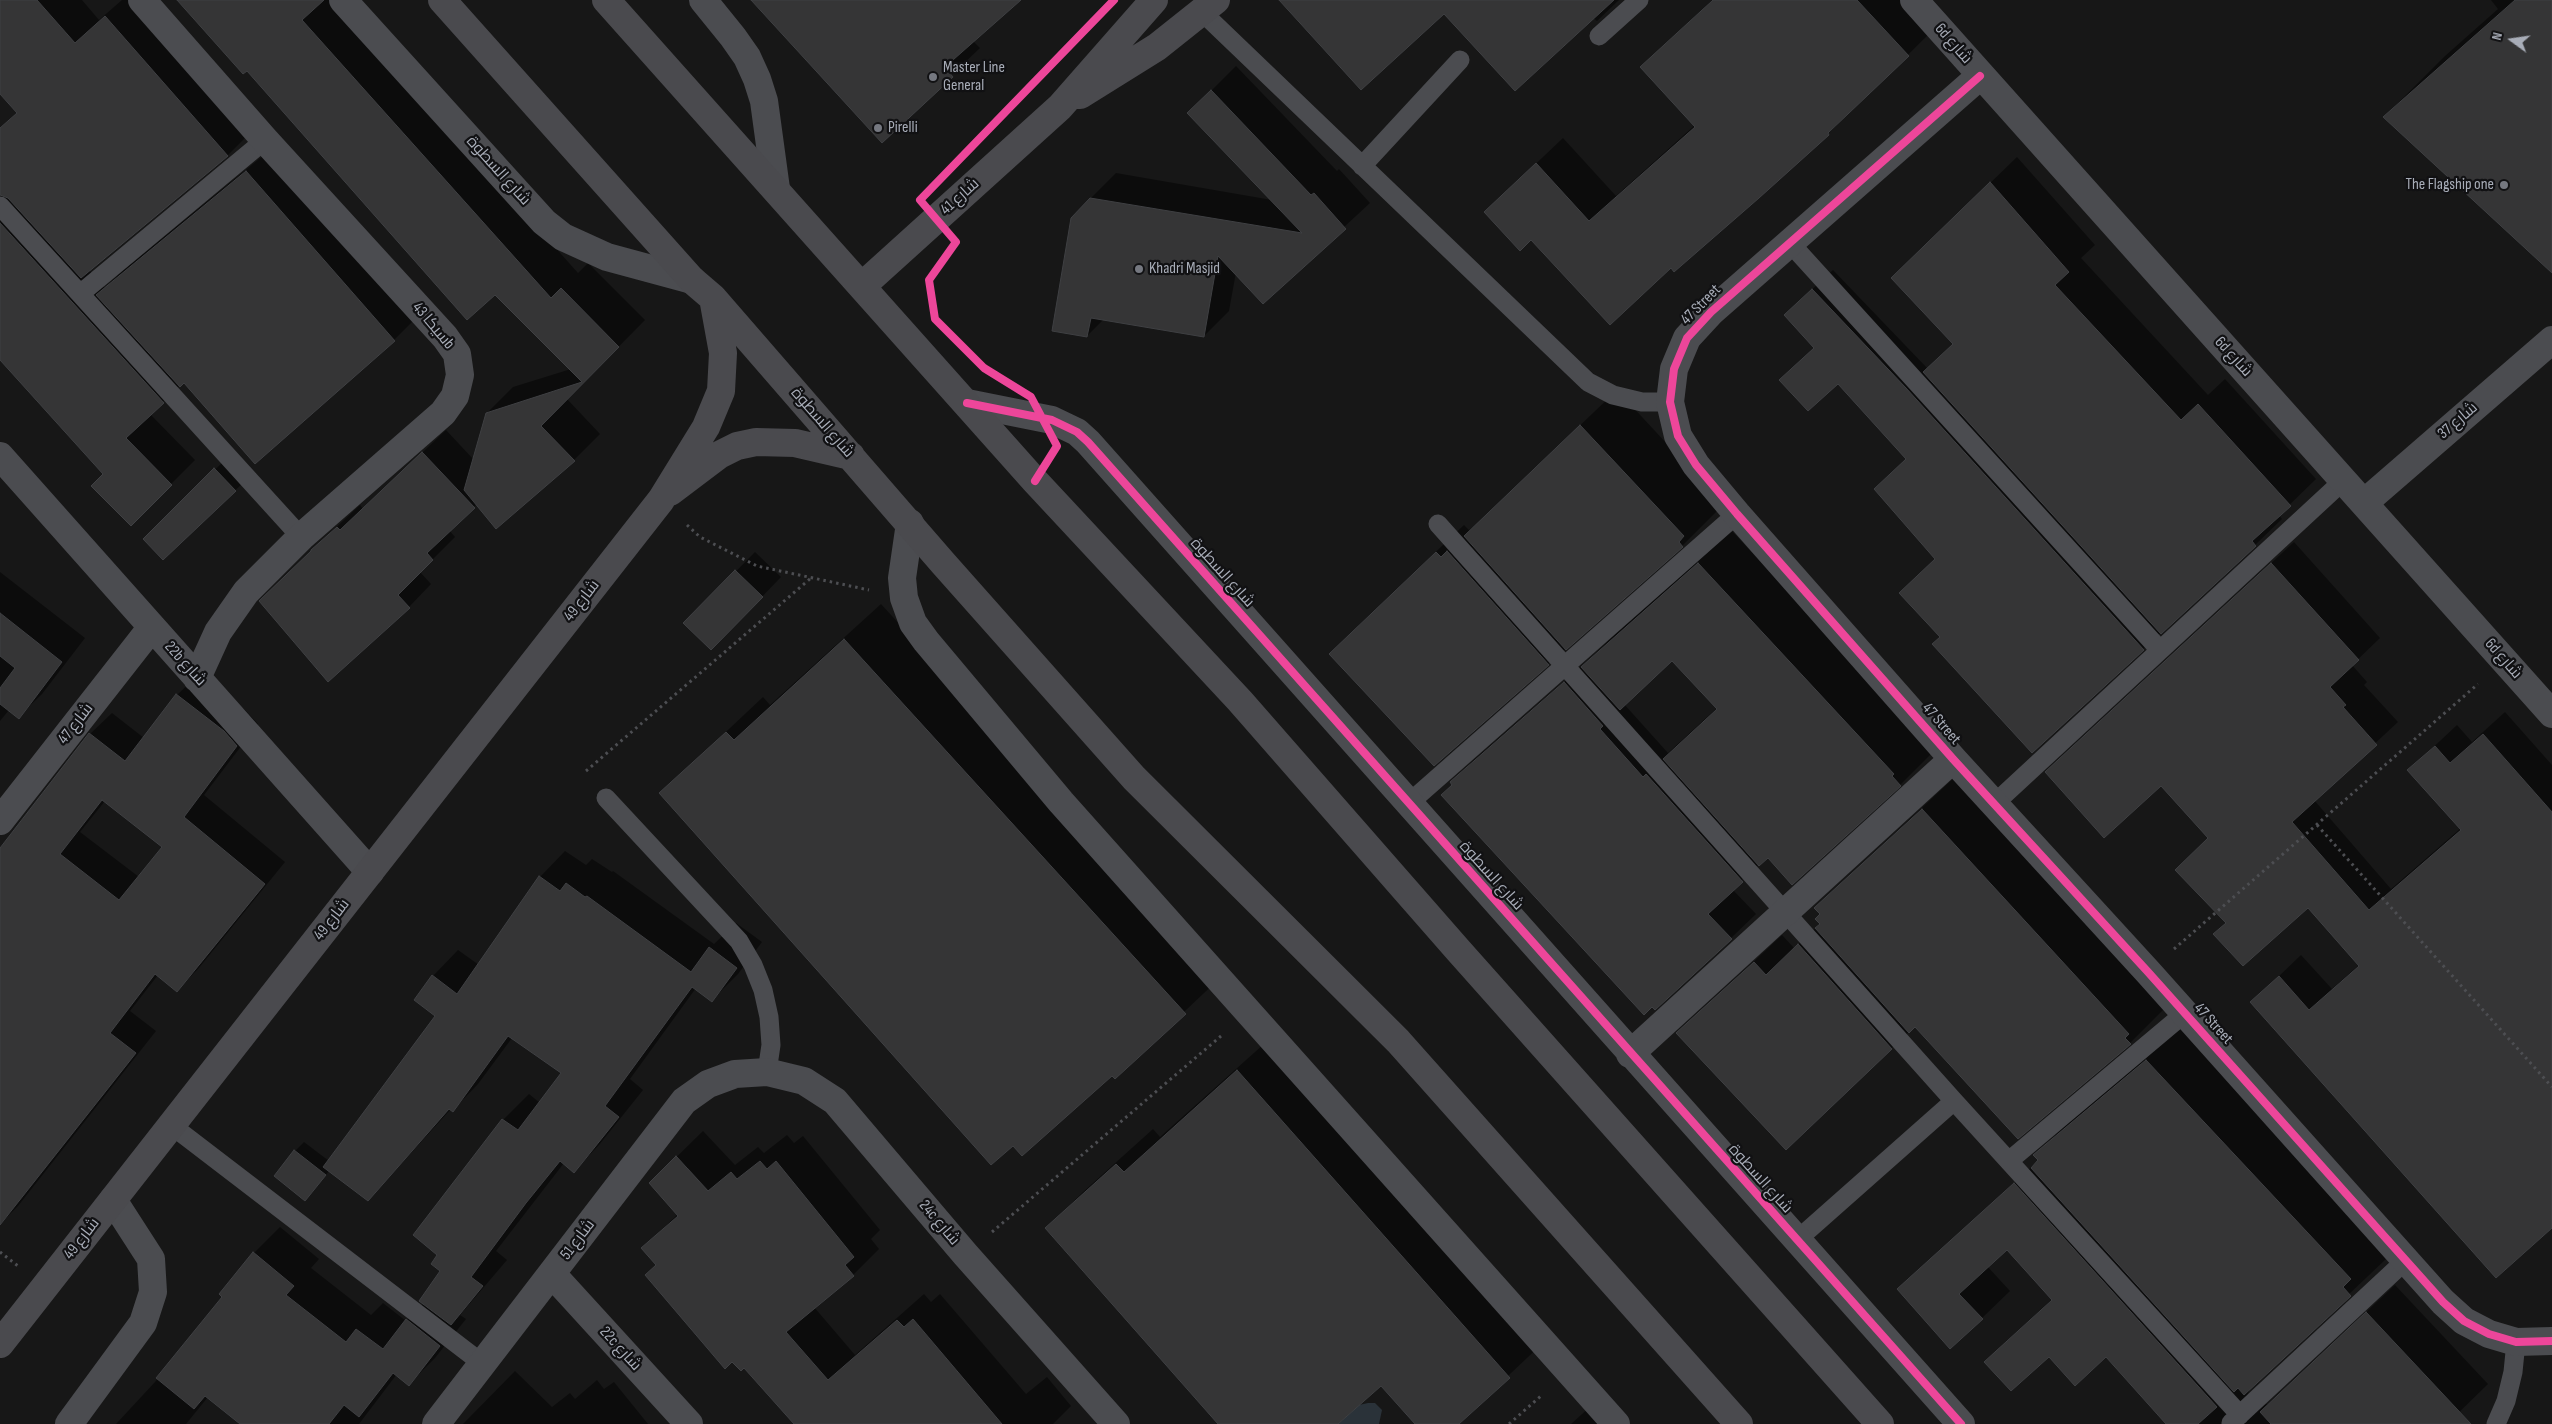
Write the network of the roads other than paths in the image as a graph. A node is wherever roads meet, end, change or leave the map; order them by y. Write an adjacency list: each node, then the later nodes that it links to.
1 (142, 0): 14 (street, سيكا 43b)
2 (343, 0): 19 (street, شارع السطوة)
3 (442, 0): 19 (main road, شارع السطوة)
4 (606, 0): 16 (main road)
5 (703, 0): 16 (street)
6 (1154, 0): 13 (main road, شارع 41)
7 (1639, 0): 10 (lane)
8 (1914, 0): 12 (street, 6d شارع)
9 (1209, 6): 13 (main road, شارع 41); 15 (lane)
10 (1599, 36)
11 (1460, 60): 15 (lane)
12 (1980, 76): 18 (street, 47 Street); 28 (street, 6d شارع)
13 (1060, 107): 20 (main road, شارع 41)
14 (265, 140): 21 (lane); 34 (street, سيكا 43b)
15 (1362, 166): 24 (lane)
16 (776, 189): 20 (main road)
17 (0, 206): 21 (lane)
18 (1790, 243): 24 (street, 47 Street); 36 (lane)
19 (692, 280): 22 (main road, شارع السطوة)
20 (862, 286): 25 (main road)
21 (80, 294): 34 (lane)
22 (713, 298): 27 (main road, شارع السطوة); 29 (main road, شارع 49)
23 (2552, 340): 30 (street, شارع 37)
24 (1670, 402): 31 (street, 47 Street)
25 (967, 404): 42 (street, شارع السطوة); 69 (main road)
26 (0, 456): 35 (street, 22b شارع)
27 (851, 456): 29 (main road, شارع 49); 32 (main road, شارع السطوة)
28 (2344, 480): 30 (street, 6d شارع); 36 (lane)
29 (662, 498): 45 (main road, شارع 49)
30 (2364, 503): 39 (street, 6d شارع)
31 (1737, 514): 37 (lane); 40 (street, 47 Street)
32 (910, 523): 67 (street); 68 (main road, شارع السطوة)
33 (1438, 524): 37 (lane)
34 (301, 537): 38 (street, سيكا 43b)
35 (152, 627): 38 (street, 22b شارع); 44 (street, شارع 47)
36 (2160, 650): 43 (lane)
37 (1565, 664): 42 (lane); 46 (lane)
38 (198, 678): 45 (street, 22b شارع)
39 (2552, 714)
40 (1953, 759): 43 (street, 47 Street); 46 (street)
41 (606, 798): 49 (lane)
42 (1408, 804): 48 (street, شارع السطوة)
43 (1993, 805): 47 (street, 47 Street)
44 (0, 821)
45 (370, 872): 52 (main road, شارع 49)
46 (1787, 912): 48 (street); 51 (lane)
47 (2185, 1013): 53 (lane); 56 (street, 47 Street)
48 (1630, 1054): 55 (street, شارع السطوة)
49 (768, 1072): 50 (street, 24c شارع); 66 (street, 24c شارع)
50 (735, 1074): 57 (street, شارع 51)
51 (1954, 1101): 53 (lane); 55 (lane)
52 (171, 1125): 54 (main road, شارع 49); 61 (lane)
53 (2010, 1160): 62 (lane)
54 (113, 1200): 60 (main road, شارع 49); 63 (street)
55 (1797, 1240): 70 (street, شارع السطوة)
56 (2405, 1261): 58 (street, 47 Street); 62 (lane)
57 (552, 1274): 61 (street, شارع 51); 65 (street, 22c شارع)
58 (2516, 1342): 59 (street, 47 Street); 71 (lane)
59 (2551, 1342)
60 (0, 1344)
61 (482, 1364): 64 (street, شارع 51)
62 (2235, 1420)
63 (68, 1424)
64 (436, 1424)
65 (689, 1424)
66 (1116, 1424)
67 (1616, 1424)
68 (1739, 1424)
69 (1880, 1424)
70 (1961, 1424)
71 (2496, 1424)

